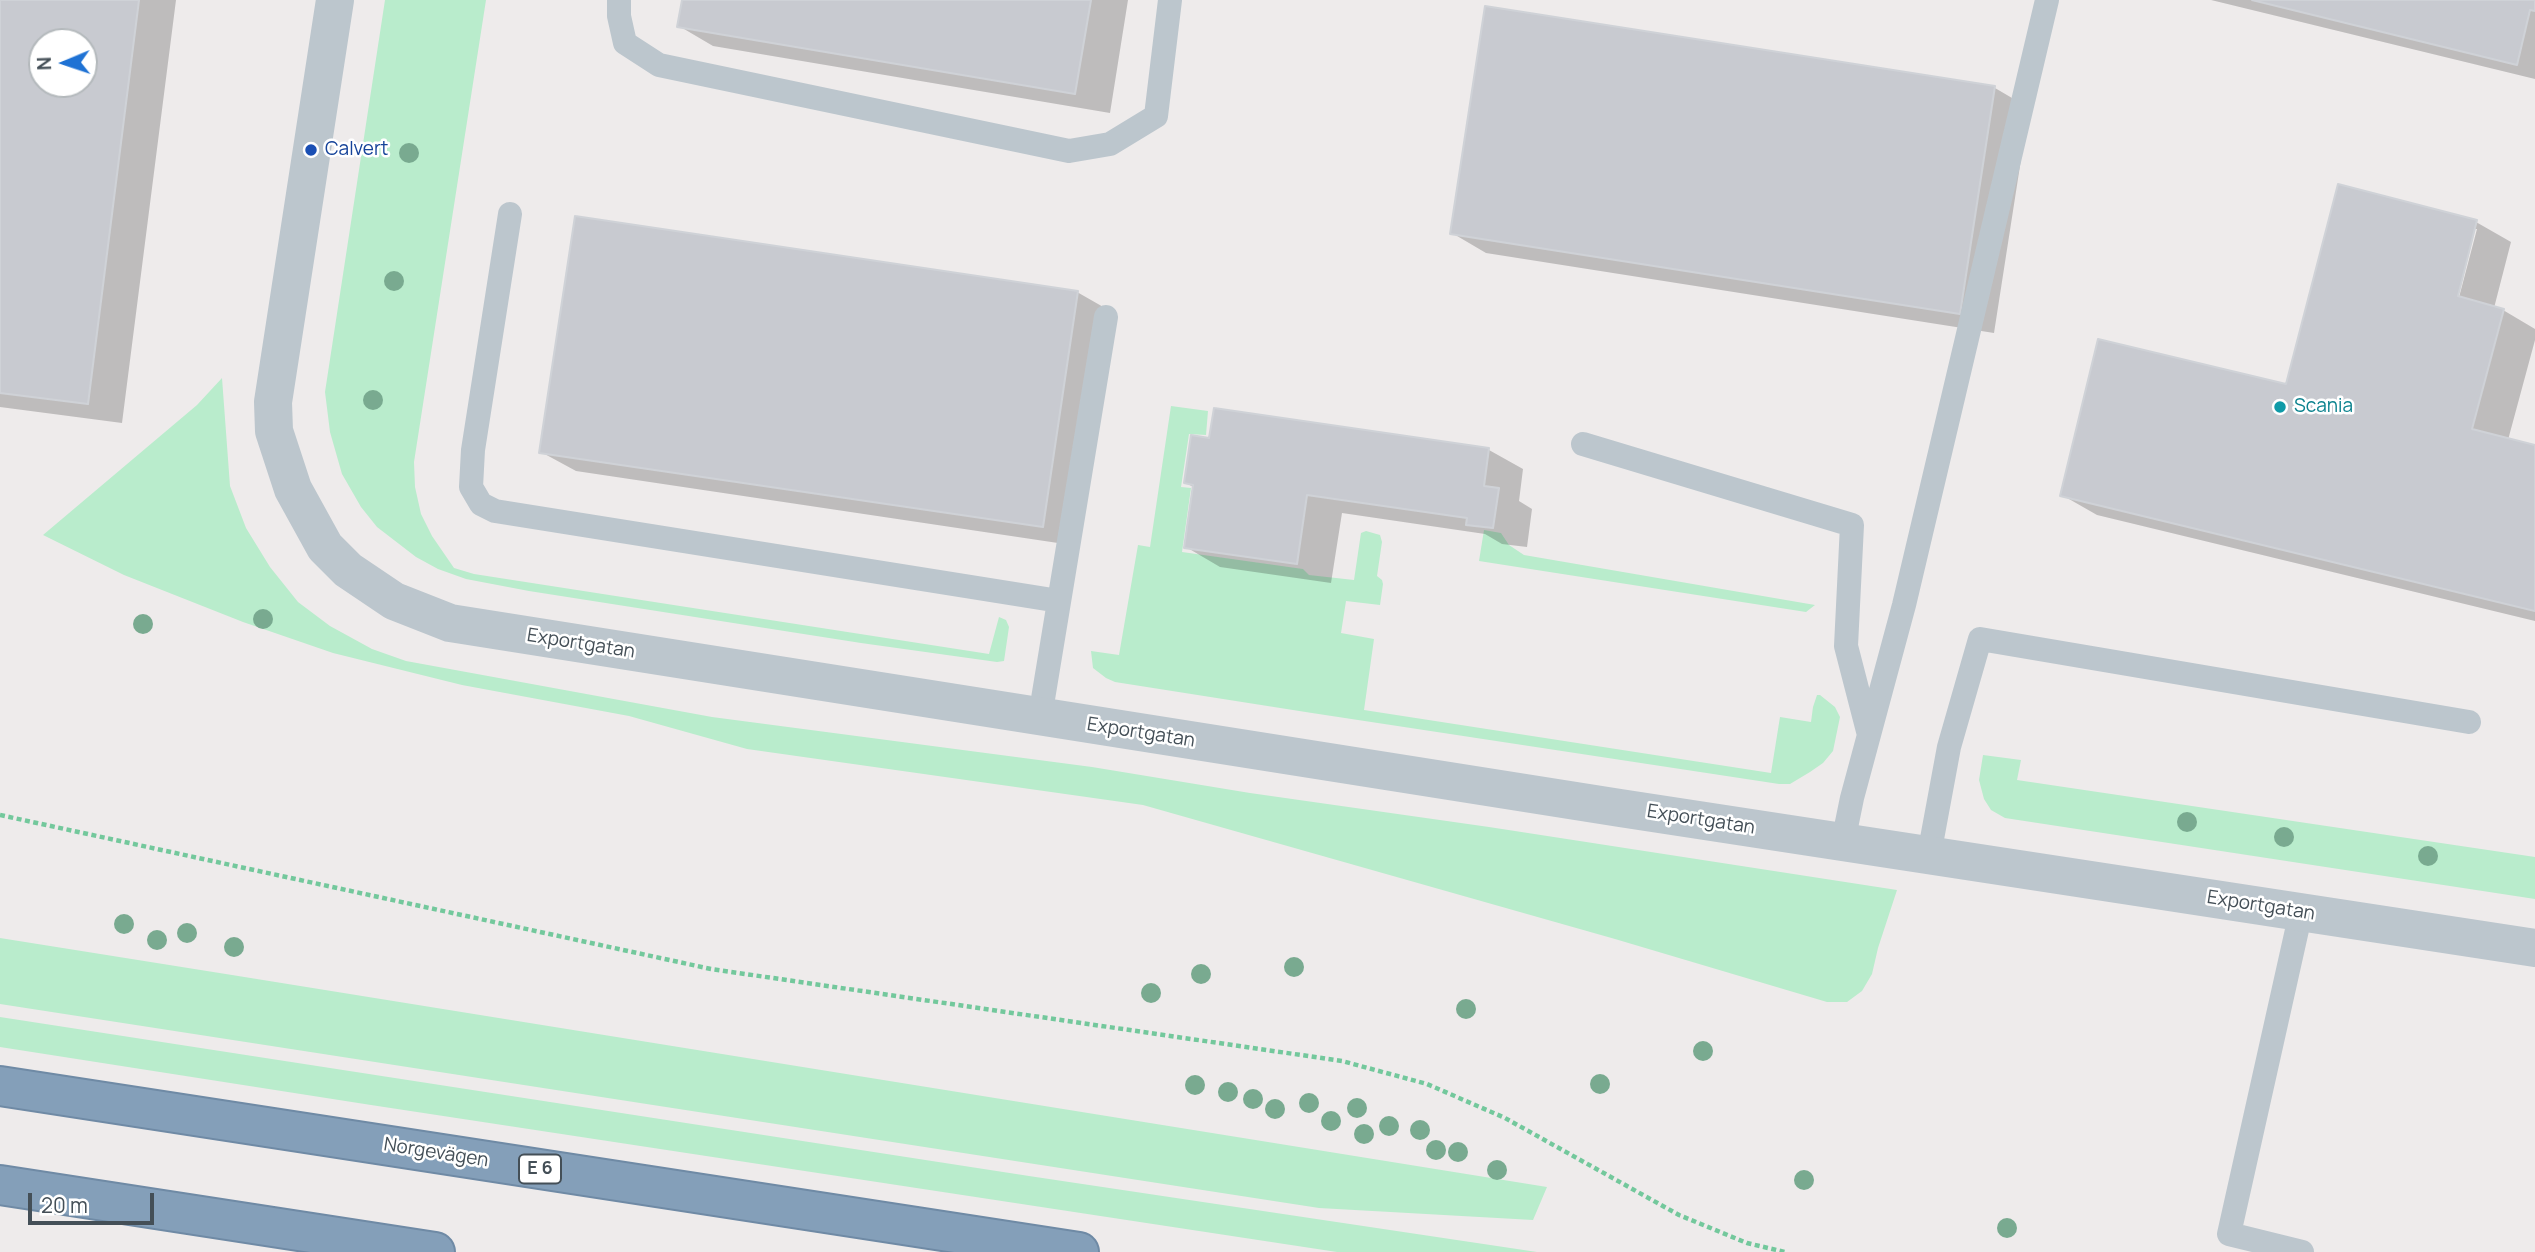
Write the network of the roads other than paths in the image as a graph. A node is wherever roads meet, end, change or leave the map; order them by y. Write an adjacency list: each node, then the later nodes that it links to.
1 (335, 0): 9 (street, Exportgatan)
2 (619, 0): 3 (lane)
3 (1170, 0)
4 (2047, 0): 11 (lane)
5 (510, 214): 8 (lane)
6 (1106, 317): 8 (lane)
7 (1583, 444): 11 (lane)
8 (1059, 601): 9 (lane)
9 (1040, 717): 12 (street, Exportgatan)
10 (2469, 722): 13 (lane)
11 (1869, 736): 12 (lane)
12 (1843, 842): 13 (street, Exportgatan)
13 (1928, 855): 14 (street, Exportgatan)
14 (2301, 912): 15 (street, Exportgatan); 20 (lane)
15 (2535, 948)
16 (0, 1086): 19 (highway, Norgevägen / E 6)
17 (0, 1185): 18 (highway)
18 (435, 1252)
19 (1079, 1252)
20 (2302, 1252)

